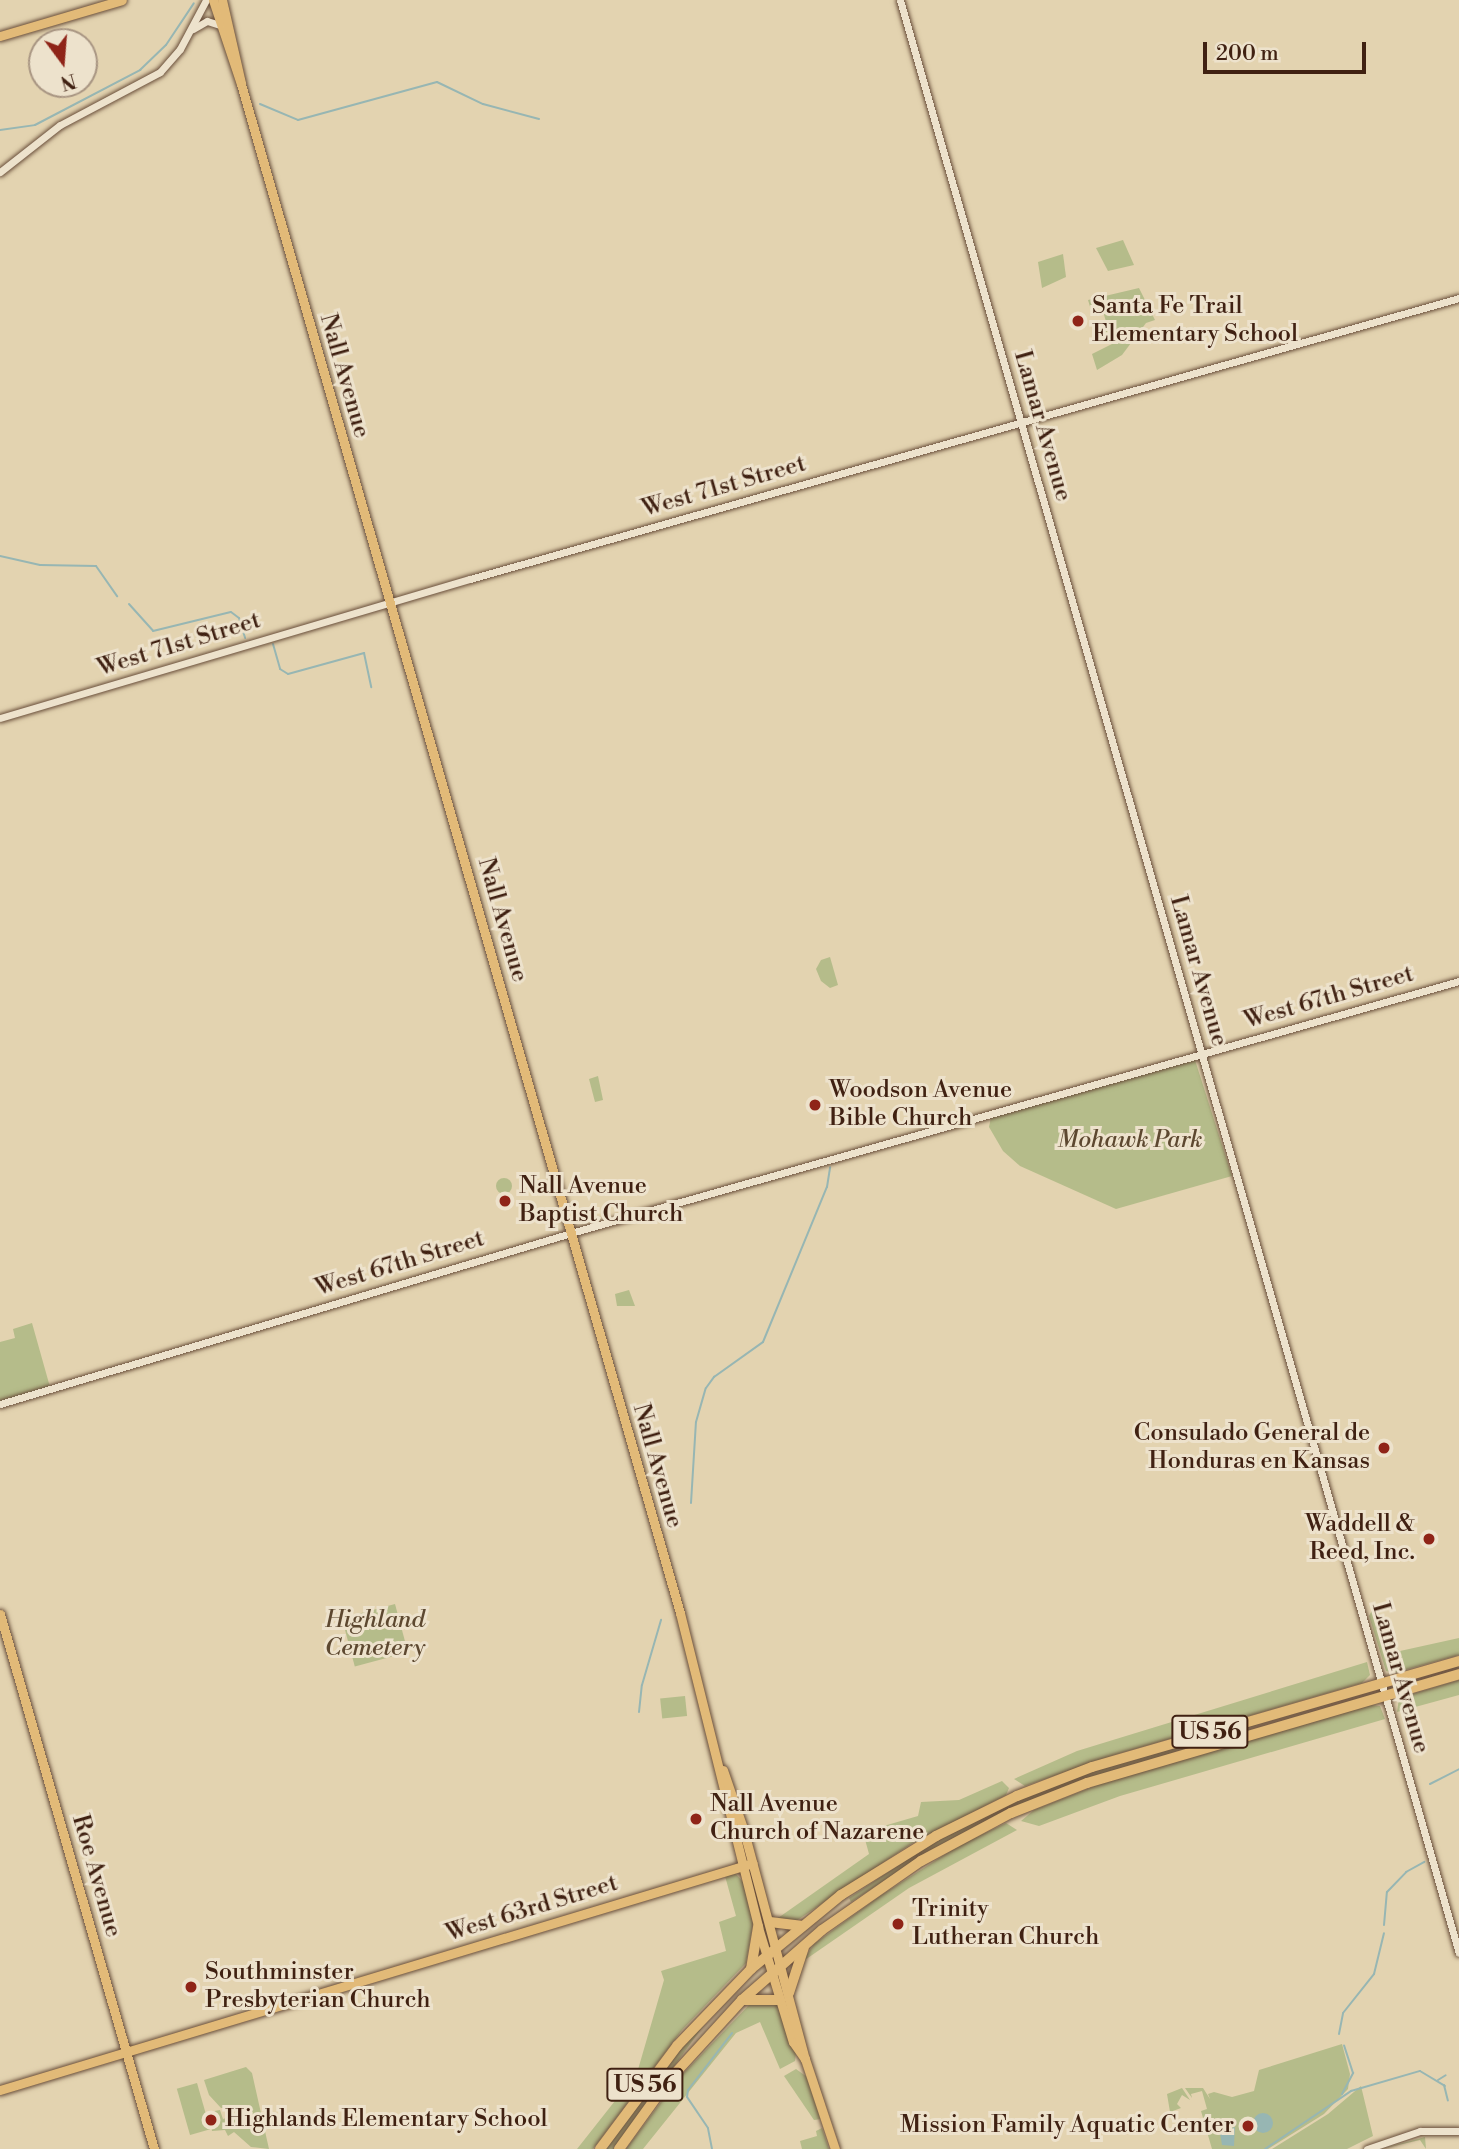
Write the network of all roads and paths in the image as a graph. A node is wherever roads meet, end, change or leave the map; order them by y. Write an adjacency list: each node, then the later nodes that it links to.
1 (122, 0): 8 (main road)
2 (206, 0): 7 (street)
3 (213, 0): 6 (main road, Nall Avenue)
4 (222, 0): 9 (main road, Nall Avenue)
5 (900, 0): 12 (street, Lamar Avenue)
6 (220, 25): 7 (street); 9 (main road, Nall Avenue)
7 (189, 32): 10 (street)
8 (0, 36)
9 (241, 84): 13 (main road, Nall Avenue)
10 (0, 172)
11 (1459, 298): 12 (street, West 71st Street)
12 (1021, 422): 13 (street, West 71st Street); 16 (street, Lamar Avenue)
13 (390, 602): 14 (street, West 71st Street); 17 (main road, Nall Avenue)
14 (0, 718)
15 (1459, 981): 16 (street, West 67th Street)
16 (1202, 1054): 17 (street, West 67th Street); 22 (street, Lamar Avenue)
17 (571, 1233): 18 (street, West 67th Street); 24 (main road, Nall Avenue)
18 (0, 1404)
19 (0, 1614): 40 (main road, Roe Avenue)
20 (1459, 1661): 22 (highway, US 56)
21 (1459, 1674): 23 (highway, US 56)
22 (1381, 1683): 23 (street, Lamar Avenue); 28 (highway, US 56)
23 (1385, 1695): 30 (highway, US 56); 32 (street, Lamar Avenue)
24 (722, 1768): 25 (main road, Nall Avenue); 26 (main road, Nall Avenue)
25 (752, 1863): 26 (main road, West 63rd Street); 27 (main road, Nall Avenue)
26 (742, 1866): 29 (main road, Nall Avenue); 40 (main road, West 63rd Street)
27 (770, 1922): 28 (highway); 31 (main road, Nall Avenue)
28 (801, 1926): 31 (highway, US 56)
29 (758, 1927): 33 (main road, Nall Avenue); 35 (highway)
30 (804, 1945): 34 (highway, US 56); 37 (highway)
31 (777, 1946): 33 (highway, US 56); 34 (main road, Nall Avenue)
32 (1459, 1953)
33 (766, 1954): 35 (highway, US 56); 36 (main road, Nall Avenue)
34 (782, 1965): 36 (highway, US 56); 37 (main road, Nall Avenue)
35 (751, 1969): 45 (highway, US 56)
36 (772, 1973): 38 (highway, US 56); 39 (main road, Nall Avenue)
37 (789, 1993): 41 (main road, Nall Avenue)
38 (742, 2000): 39 (highway); 46 (highway, US 56)
39 (780, 2000): 41 (main road, Nall Avenue)
40 (126, 2051): 42 (main road, West 63rd Street); 44 (main road, Roe Avenue)
41 (805, 2059): 47 (main road, Nall Avenue)
42 (0, 2090)
43 (1459, 2131): 48 (street)
44 (154, 2149)
45 (600, 2149)
46 (619, 2149)
47 (835, 2149)
48 (1367, 2149)

